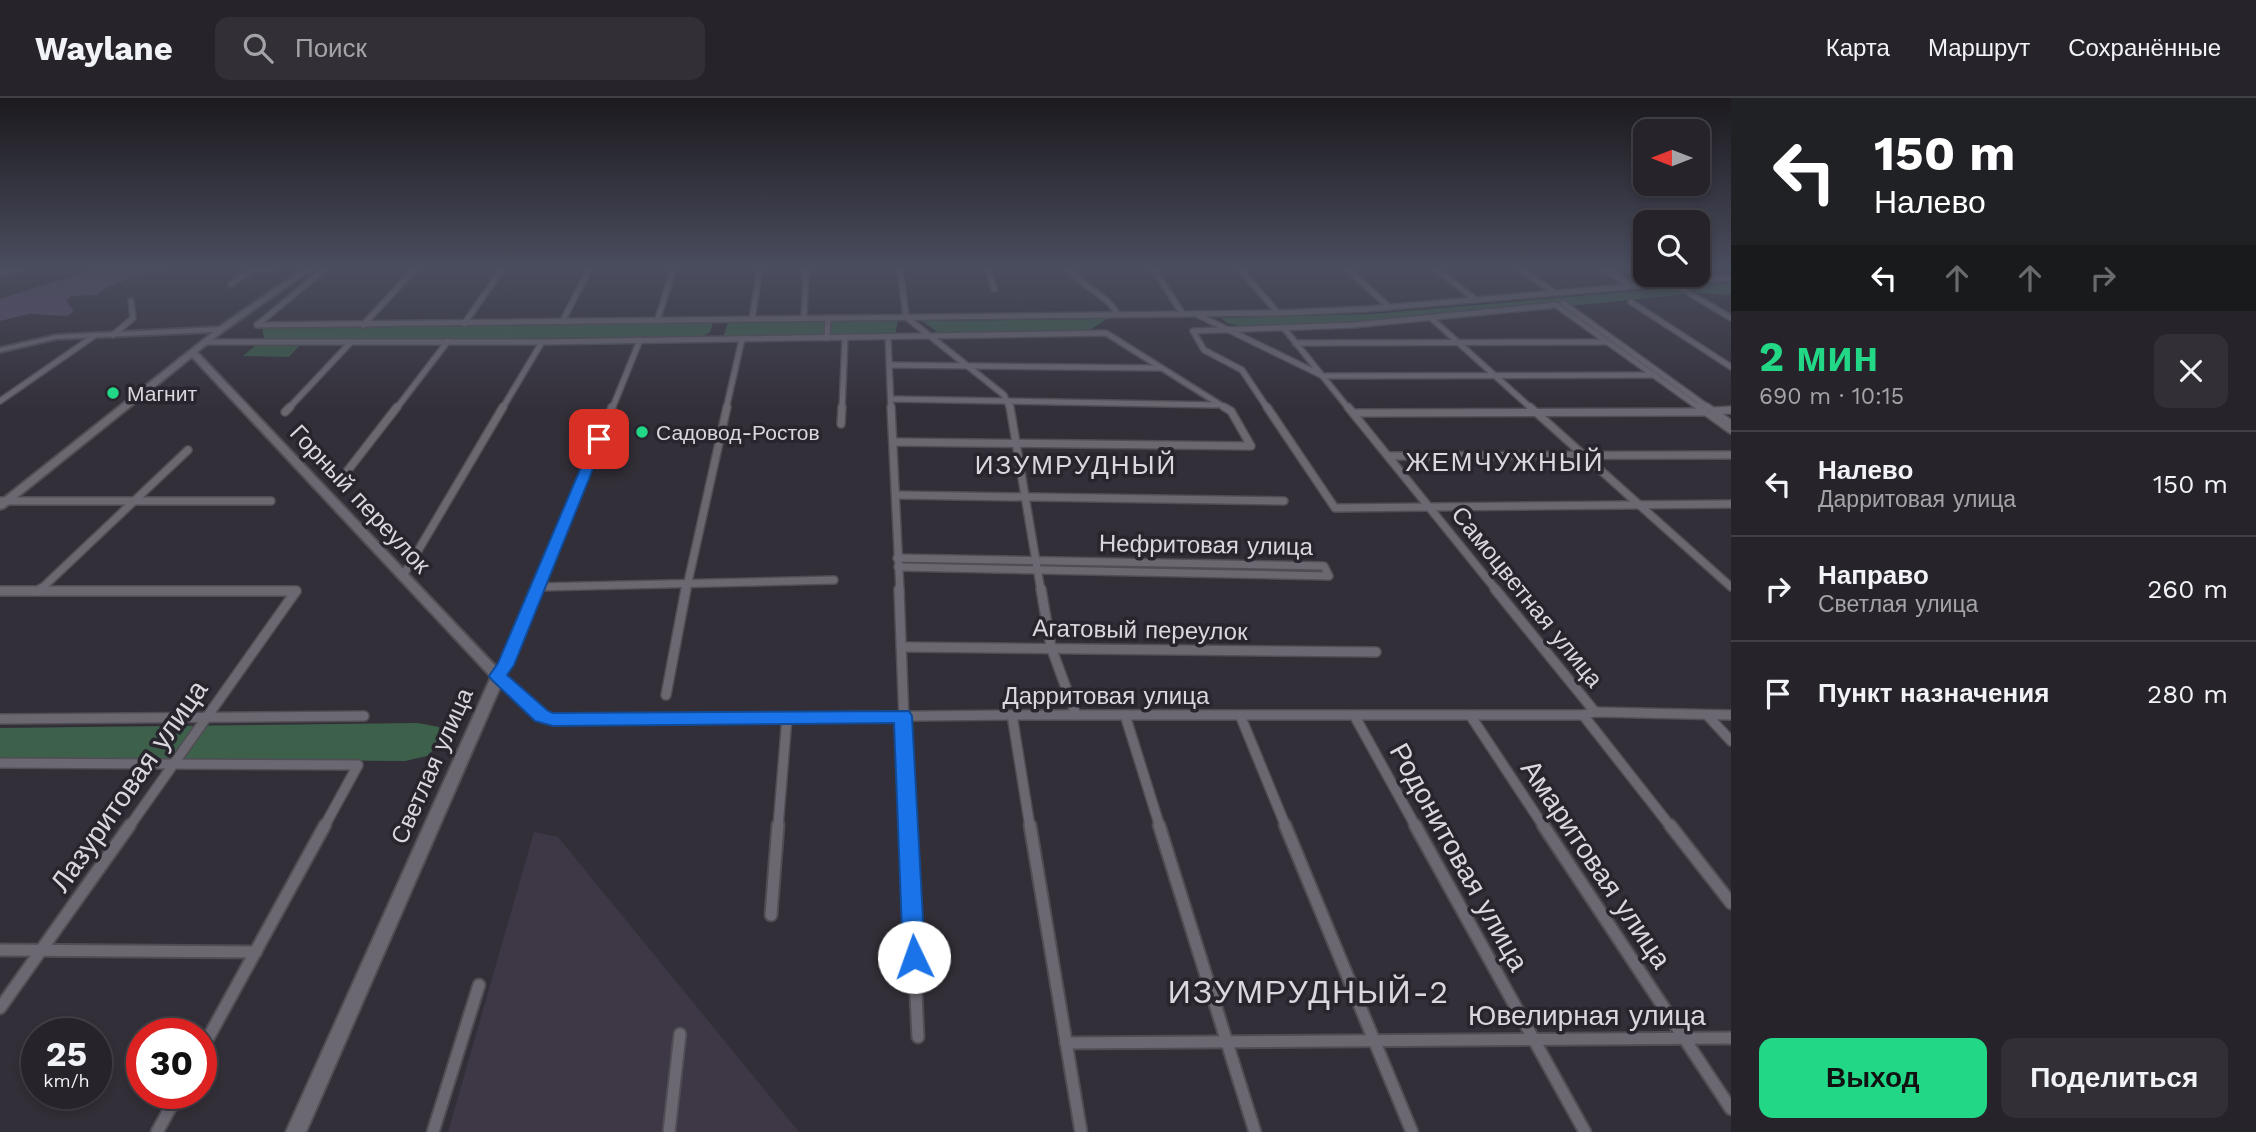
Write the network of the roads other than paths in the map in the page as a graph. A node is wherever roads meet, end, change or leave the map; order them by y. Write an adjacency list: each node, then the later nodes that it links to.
1 (133, 316): 26 (street)
2 (239, 316): 24 (street)
3 (268, 316): 22 (street)
4 (371, 316): 22 (street)
5 (469, 316): 21 (street)
6 (565, 316): 20 (street)
7 (659, 316): 19 (street)
8 (945, 316): 14 (street)
9 (1202, 316): 25 (street, Самоцветная улица)
10 (1449, 316): 17 (street)
11 (1572, 316): 40 (street)
12 (1581, 316): 55 (street)
13 (1652, 316): 45 (street)
14 (906, 317): 16 (street); 29 (street)
15 (804, 318): 16 (street); 18 (street)
16 (828, 318): 30 (street)
17 (1432, 318): 23 (street); 39 (street)
18 (752, 319): 19 (street)
19 (657, 321): 20 (street)
20 (562, 322): 21 (street)
21 (464, 324): 22 (street)
22 (363, 325)
23 (1283, 327): 25 (street); 38 (street, Самоцветная улица)
24 (220, 329): 26 (street); 35 (street)
25 (1232, 330): 48 (street, Самоцветная улица); 78 (street)
26 (113, 335): 27 (street)
27 (94, 336): 41 (street); 51 (street)
28 (888, 337): 29 (street); 31 (street); 43 (street)
29 (932, 337): 44 (street); 46 (street)
30 (827, 338): 31 (street); 32 (street)
31 (845, 338): 60 (street)
32 (742, 339): 33 (street); 83 (street)
33 (640, 340): 37 (street); 84 (street, Светлая улица)
34 (448, 341): 36 (street); 37 (street); 69 (street)
35 (204, 342): 36 (street); 42 (street)
36 (351, 342): 56 (street)
37 (542, 342): 81 (street)
38 (1295, 342): 39 (street); 48 (street, Самоцветная улица)
39 (1458, 342): 40 (street); 49 (street)
40 (1608, 342): 47 (street)
41 (0, 350)
42 (192, 352): 75 (street); 81 (street, Горный переулок)
43 (891, 365): 44 (street); 50 (street)
44 (965, 365): 46 (street); 52 (street)
45 (1731, 367)
46 (1162, 368): 53 (street)
47 (1654, 375): 49 (street); 57 (street)
48 (1323, 376): 49 (street); 58 (street, Самоцветная улица)
49 (1496, 376): 59 (street)
50 (892, 399): 52 (street); 63 (street)
51 (0, 401)
52 (1009, 402): 53 (street); 64 (street)
53 (1221, 405): 64 (street)
54 (1731, 410): 55 (street)
55 (1713, 411): 61 (street)
56 (285, 412)
57 (1704, 412): 59 (street); 62 (street)
58 (1353, 413): 59 (street); 67 (street, Самоцветная улица)
59 (1537, 413): 68 (street)
60 (841, 424)
61 (1731, 424)
62 (1731, 430)
63 (893, 442): 64 (street); 70 (street)
64 (1015, 444): 71 (street)
65 (188, 450): 72 (street)
66 (1731, 455): 68 (street)
67 (1389, 456): 68 (street); 78 (street, Самоцветная улица)
68 (1585, 456): 77 (street)
69 (345, 474)
70 (897, 495): 71 (street); 79 (street)
71 (1024, 496): 74 (street); 80 (street)
72 (135, 501): 73 (street); 75 (street); 87 (street)
73 (271, 501)
74 (1284, 501)
75 (2, 503)
76 (1731, 504): 77 (street)
77 (1641, 505): 78 (street); 85 (street)
78 (1428, 507): 93 (street, Самоцветная улица)
79 (898, 562): 80 (street, Нефритовая улица); 88 (street)
80 (1035, 565): 80 (street, Нефритовая улица); 89 (street)
81 (403, 576): 91 (street, Горный переулок)
82 (834, 580): 83 (street)
83 (689, 583): 84 (street); 92 (street)
84 (538, 587): 91 (street, Светлая улица)
85 (1731, 587)
86 (0, 591): 87 (street)
87 (39, 591): 105 (street, Лазуритовая улица)
88 (904, 647): 89 (street, Агатовый переулок); 104 (street)
89 (1051, 647): 90 (street, Агатовый переулок); 95 (street)
90 (1376, 652)
91 (498, 676): 106 (street, Дарритовая улица); 130 (street, Светлая улица)
92 (666, 695)
93 (1595, 712): 100 (street, Дарритовая улица); 101 (street, Дарритовая улица)
94 (1012, 715): 95 (street, Дарритовая улица); 104 (street, Дарритовая улица); 126 (street)
95 (1076, 715): 96 (street, Дарритовая улица)
96 (1125, 715): 97 (street, Дарритовая улица); 124 (street)
97 (1240, 715): 98 (street, Дарритовая улица); 125 (street)
98 (1354, 715): 99 (street, Дарритовая улица); 123 (street, Родонитовая улица)
99 (1469, 715): 100 (street, Дарритовая улица); 121 (street, Амаритовая улица)
100 (1583, 715): 111 (street)
101 (1707, 715): 102 (street, Дарритовая улица); 108 (street)
102 (1731, 715)
103 (364, 716): 105 (street)
104 (903, 716): 106 (street, Дарритовая улица); 120 (street)
105 (206, 717): 107 (street); 110 (street, Лазуритовая улица)
106 (787, 717): 112 (street)
107 (0, 719)
108 (1731, 741)
109 (0, 763): 110 (street)
110 (173, 764): 114 (street, Лазуритовая улица); 115 (street)
111 (1731, 903)
112 (771, 915)
113 (0, 950): 114 (street)
114 (41, 950): 115 (street); 117 (street, Лазуритовая улица)
115 (256, 952): 118 (street)
116 (479, 985): 131 (street)
117 (0, 1008)
118 (217, 1022)
119 (680, 1034): 132 (street)
120 (918, 1037)
121 (1684, 1038): 122 (street, Ювелирная улица); 123 (street, Ювелирная улица); 128 (street, Амаритовая улица)
122 (1731, 1038)
123 (1535, 1039): 125 (street, Ювелирная улица); 136 (street, Родонитовая улица)
124 (1228, 1041): 125 (street, Ювелирная улица); 126 (street, Ювелирная улица); 134 (street)
125 (1375, 1041): 135 (street)
126 (1066, 1043): 133 (street)
127 (170, 1109): 129 (street)
128 (1731, 1109)
129 (157, 1132)
130 (296, 1132)
131 (433, 1132)
132 (668, 1132)
133 (1080, 1132)
134 (1255, 1132)
135 (1412, 1132)
136 (1585, 1132)

